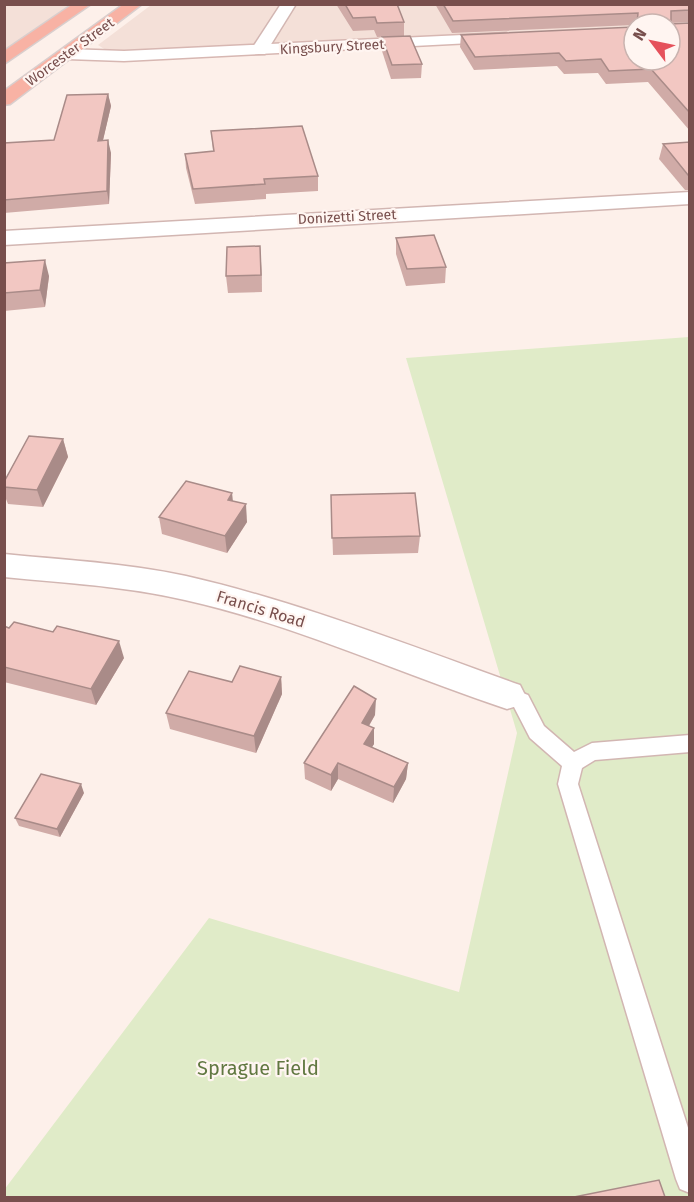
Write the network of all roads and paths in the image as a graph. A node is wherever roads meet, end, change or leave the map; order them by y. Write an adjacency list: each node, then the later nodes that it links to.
1 (84, 4): 7 (highway, Worcester Street)
2 (135, 4): 6 (highway, Worcester Street)
3 (290, 4): 5 (street)
4 (527, 37): 5 (street, Kingsbury Street)
5 (259, 50): 6 (street, Kingsbury Street)
6 (67, 54): 8 (highway, Worcester Street)
7 (4, 59)
8 (4, 100)
9 (690, 198): 10 (street, Donizetti Street)
10 (4, 238)
11 (4, 565): 12 (street, Francis Road)
12 (507, 695): 14 (lane)
13 (690, 743): 14 (lane)
14 (573, 763): 15 (lane)
15 (690, 1179)

